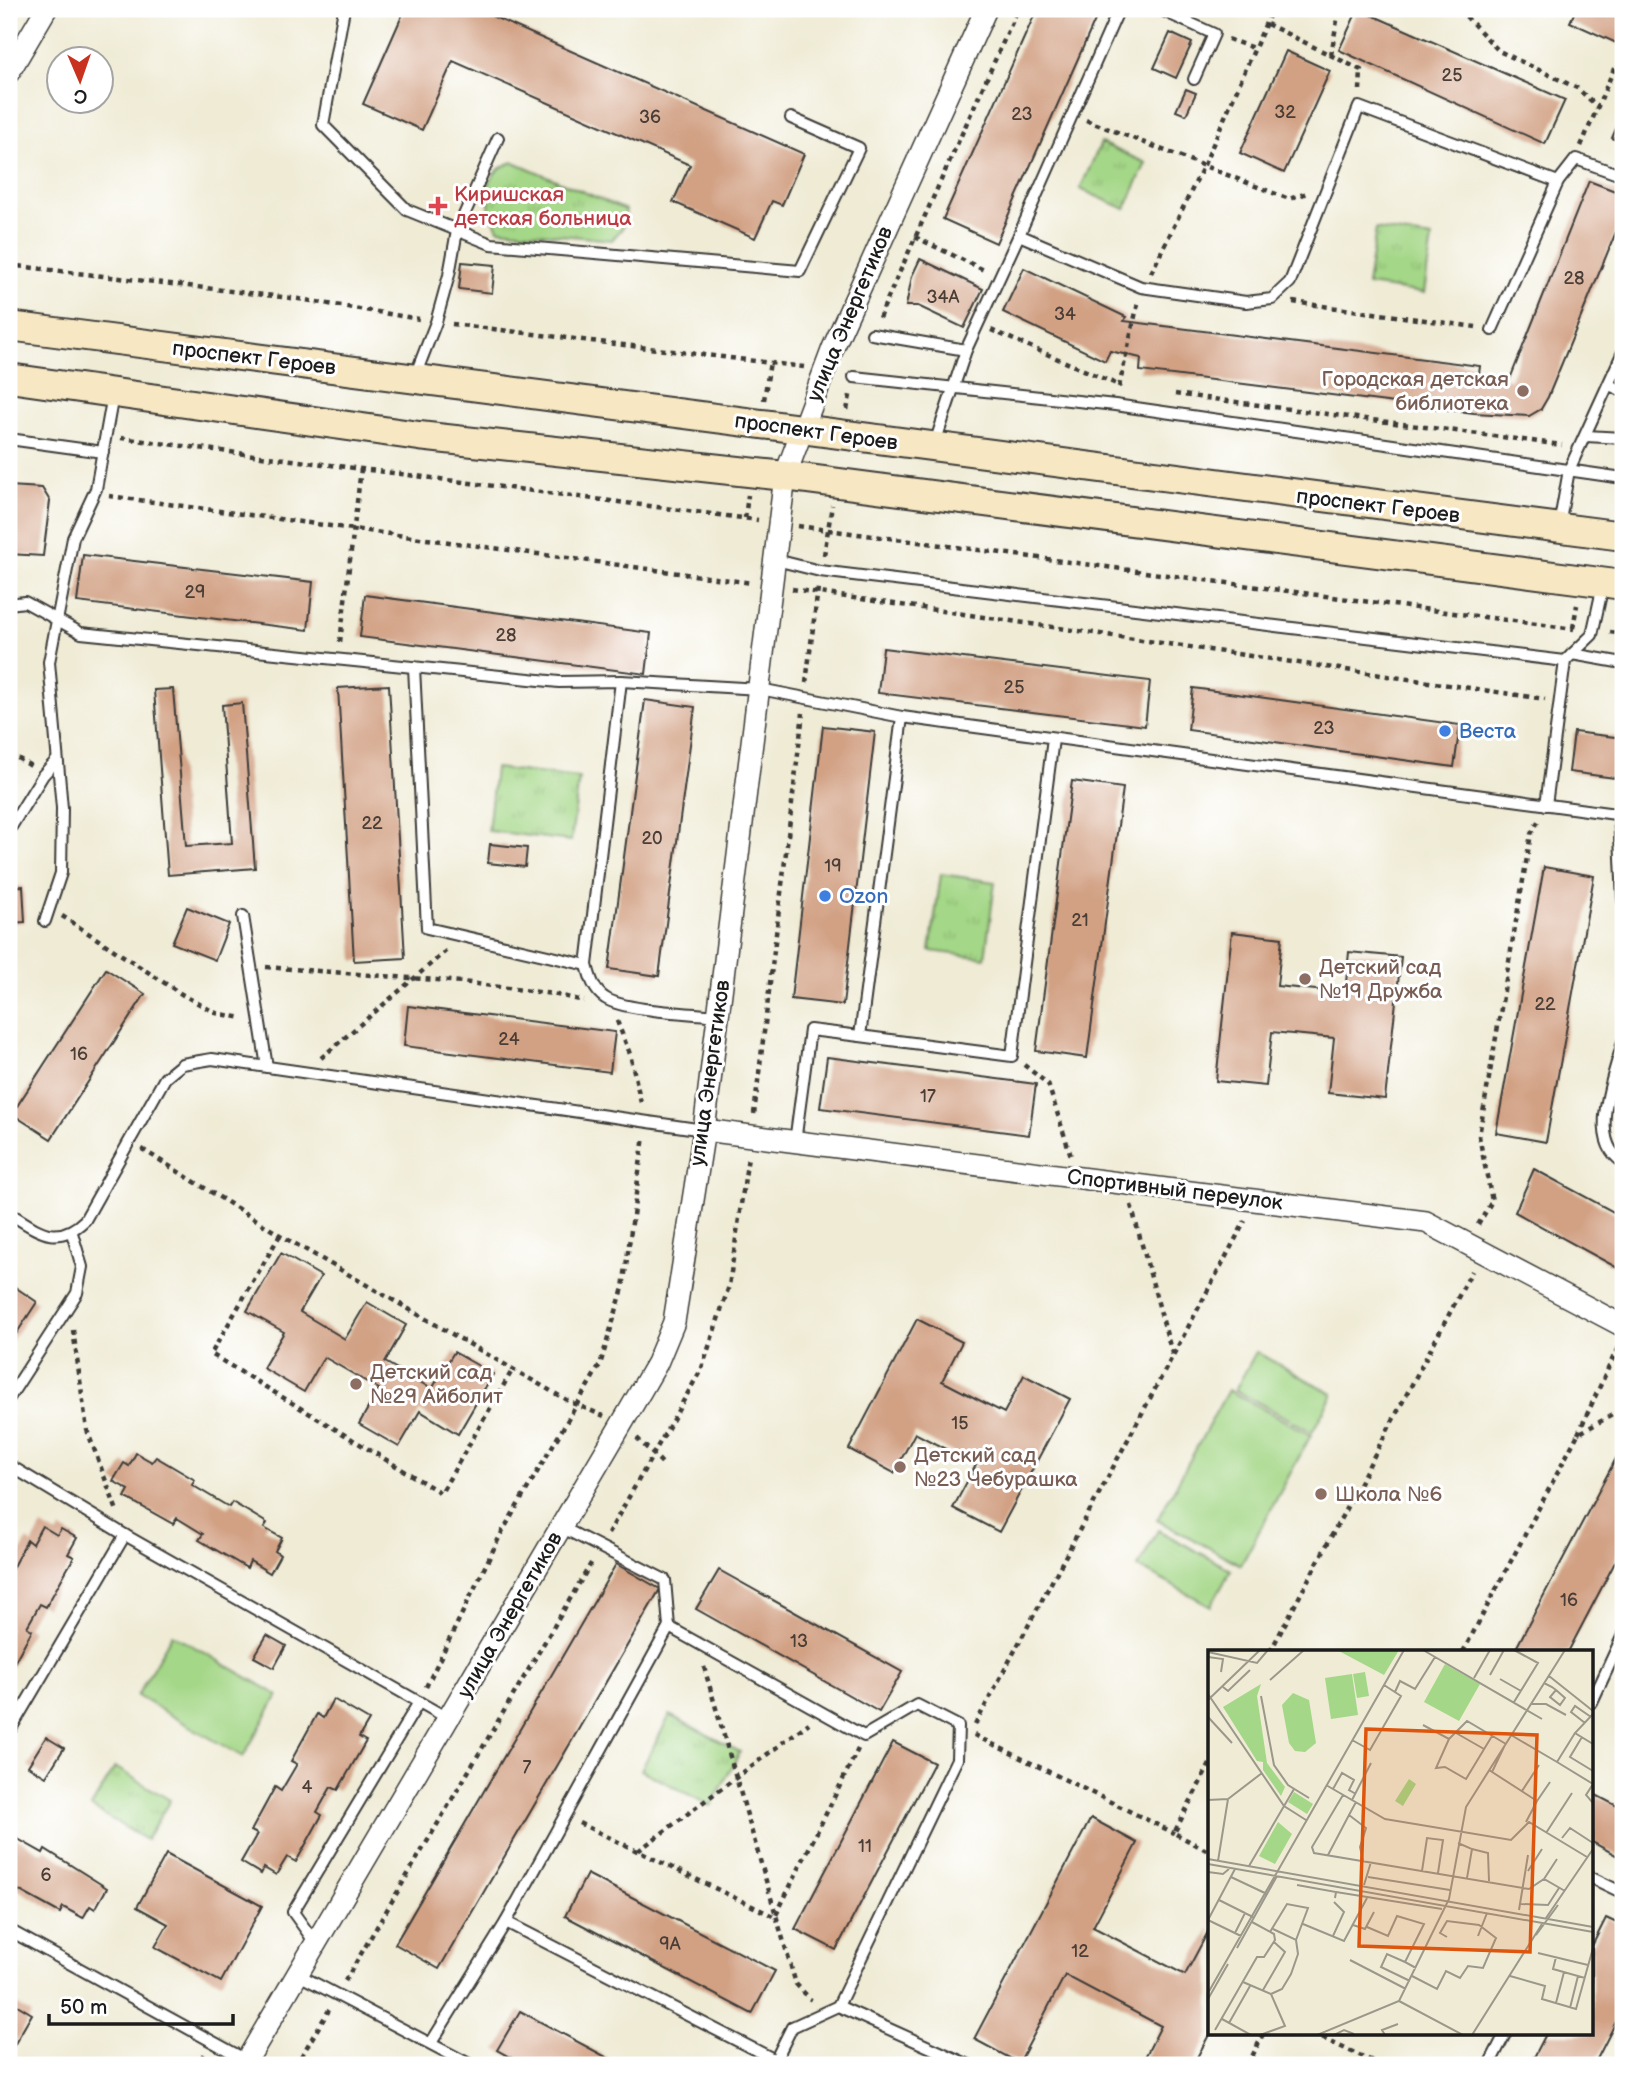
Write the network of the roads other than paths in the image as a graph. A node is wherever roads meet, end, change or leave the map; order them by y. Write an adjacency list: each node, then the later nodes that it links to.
1 (46, 9): 6 (street)
2 (344, 9): 12 (lane)
3 (986, 9): 26 (street, улица Энергетиков)
4 (1119, 9): 13 (lane)
5 (1159, 9): 7 (lane)
6 (9, 72)
7 (1194, 79)
8 (791, 118): 12 (lane)
9 (498, 138): 12 (lane)
10 (1623, 176): 11 (lane)
11 (1558, 182): 13 (lane); 15 (lane)
12 (457, 231): 20 (lane)
13 (1019, 235): 17 (lane)
14 (9, 326): 20 (main road, проспект Героев)
15 (1492, 330)
16 (872, 334): 17 (lane)
17 (966, 350): 23 (lane)
18 (1623, 352): 22 (lane)
19 (854, 377): 23 (lane)
20 (414, 378): 26 (main road, проспект Героев)
21 (9, 379): 25 (main road)
22 (1609, 385): 24 (lane); 27 (lane)
23 (953, 387): 30 (lane); 32 (lane)
24 (1623, 391)
25 (113, 392): 31 (lane); 33 (main road)
26 (802, 429): 30 (main road, проспект Героев); 33 (street, улица Энергетиков)
27 (1586, 436): 28 (lane); 32 (lane)
28 (1623, 438)
29 (9, 439): 31 (lane)
30 (934, 448): 35 (main road, проспект Героев)
31 (103, 452): 40 (lane)
32 (1569, 470): 34 (lane); 35 (lane)
33 (785, 476): 37 (street, улица Энергетиков); 38 (main road)
34 (1623, 478)
35 (1559, 529): 36 (main road, проспект Героев)
36 (1623, 536)
37 (776, 560): 41 (lane); 45 (street, улица Энергетиков)
38 (1614, 584): 41 (lane)
39 (9, 604): 40 (lane)
40 (57, 620): 43 (lane); 48 (lane)
41 (1569, 657): 42 (lane); 49 (lane)
42 (1623, 663)
43 (414, 667): 44 (lane); 55 (lane)
44 (621, 681): 45 (lane); 55 (lane)
45 (760, 689): 46 (lane); 56 (street, улица Энергетиков)
46 (902, 718): 47 (lane); 57 (lane)
47 (1053, 739): 49 (lane); 57 (lane)
48 (56, 761): 51 (lane); 54 (lane)
49 (1546, 805): 50 (lane)
50 (1621, 815): 52 (lane)
51 (9, 830)
52 (1623, 901)
53 (243, 916): 59 (lane)
54 (45, 920)
55 (587, 965): 56 (lane)
56 (718, 1016): 60 (street, улица Энергетиков)
57 (860, 1036): 61 (lane)
58 (1623, 1041): 62 (lane)
59 (267, 1067): 60 (lane); 64 (lane)
60 (704, 1130): 61 (street, Спортивный переулок); 68 (street, улица Энергетиков)
61 (795, 1142): 65 (street, Спортивный переулок)
62 (1623, 1162)
63 (9, 1213): 64 (lane)
64 (72, 1233): 66 (lane)
65 (1623, 1326)
66 (9, 1398)
67 (9, 1465): 69 (lane)
68 (561, 1527): 70 (lane); 74 (street, улица Энергетиков)
69 (125, 1535): 73 (lane); 75 (lane)
70 (669, 1627): 78 (lane); 82 (lane)
71 (1623, 1635): 72 (lane)
72 (1594, 1698)
73 (419, 1702): 74 (lane); 80 (lane)
74 (449, 1719): 80 (street, улица Энергетиков)
75 (9, 1732)
76 (1594, 1879): 77 (lane)
77 (1623, 1893)
78 (506, 1922): 84 (lane); 86 (lane)
79 (9, 1930): 85 (lane)
80 (316, 1944): 81 (street, улица Энергетиков)
81 (298, 1974): 84 (lane); 85 (street, улица Энергетиков)
82 (838, 2006): 86 (lane); 88 (lane)
83 (1504, 2036): 89 (lane)
84 (431, 2043): 87 (lane)
85 (245, 2063)
86 (774, 2063)
87 (471, 2065)
88 (969, 2065)
89 (1489, 2065)

